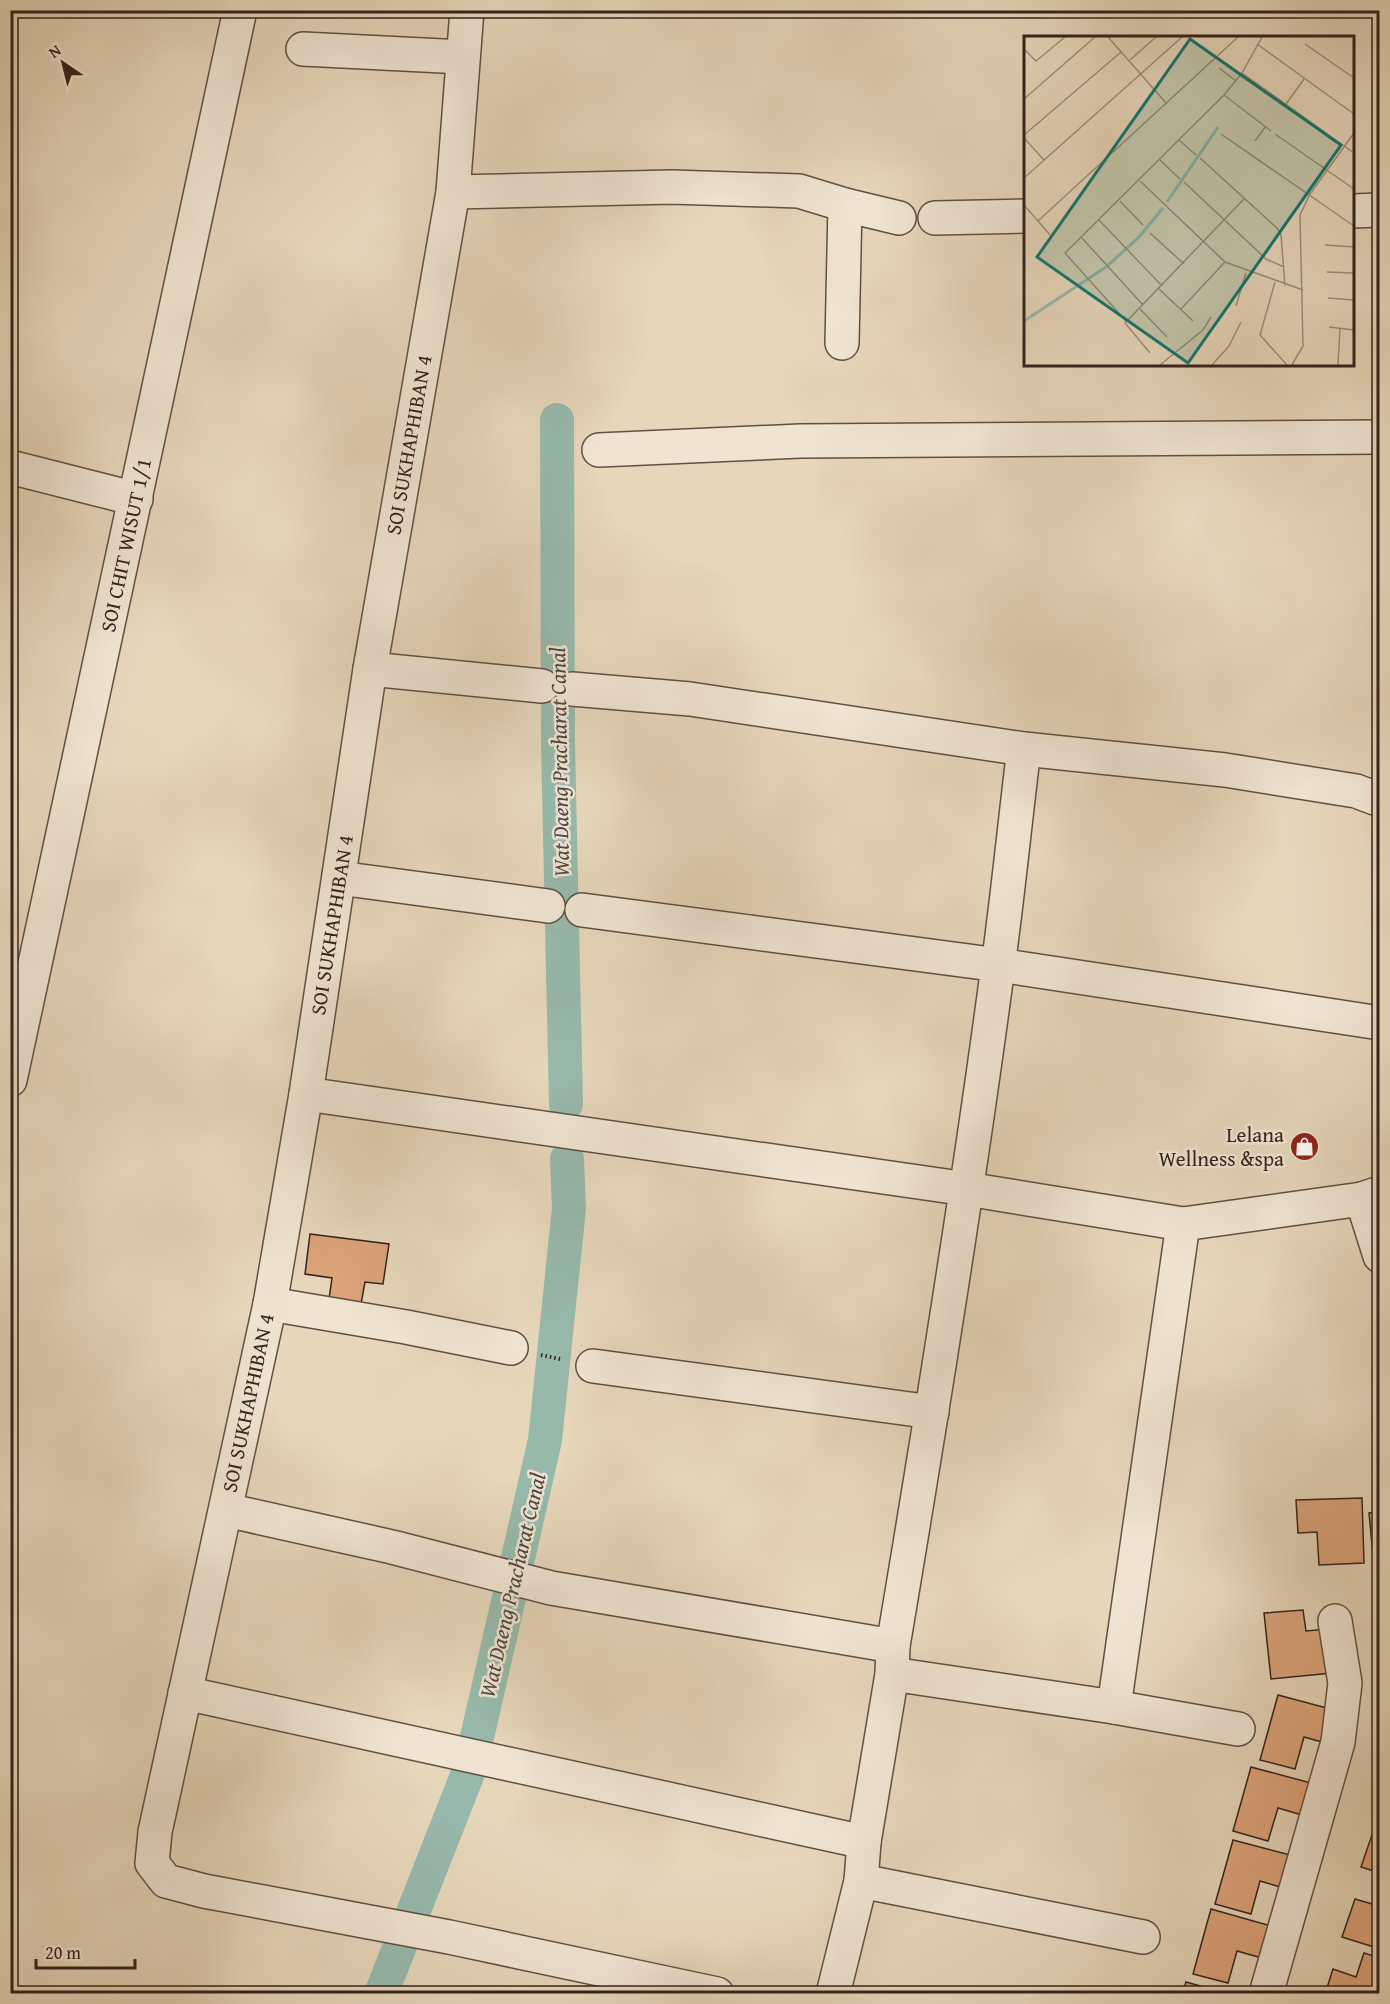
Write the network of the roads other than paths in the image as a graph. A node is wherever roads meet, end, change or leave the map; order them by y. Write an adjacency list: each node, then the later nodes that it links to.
1 (240, 10): 16 (street, SOI CHIT WISUT 1/1)
2 (467, 10): 4 (street, SOI SUKHAPHIBAN 4)
3 (303, 49): 4 (street)
4 (463, 57): 5 (street, SOI SUKHAPHIBAN 4)
5 (453, 192): 6 (street); 17 (street, SOI SUKHAPHIBAN 4)
6 (845, 205): 10 (street); 12 (street)
7 (1380, 210): 8 (street)
8 (1354, 211)
9 (1024, 216): 11 (street)
10 (899, 218)
11 (935, 218)
12 (842, 343)
13 (1380, 436): 14 (street)
14 (599, 450)
15 (10, 467): 16 (street)
16 (136, 499): 25 (street, SOI CHIT WISUT 1/1)
17 (370, 669): 18 (street); 20 (street, SOI SUKHAPHIBAN 4)
18 (1024, 749): 19 (street); 23 (street)
19 (1380, 800)
20 (339, 878): 21 (street); 26 (street, SOI SUKHAPHIBAN 4)
21 (548, 906)
22 (582, 910): 23 (street)
23 (999, 965): 24 (street); 27 (street)
24 (1380, 1023)
25 (10, 1080)
26 (306, 1094): 27 (street); 31 (street, SOI SUKHAPHIBAN 4)
27 (967, 1189): 29 (street); 34 (street)
28 (1371, 1196): 29 (street); 30 (street)
29 (1183, 1224): 39 (street)
30 (1380, 1256)
31 (270, 1304): 32 (street); 35 (street, SOI SUKHAPHIBAN 4)
32 (511, 1348)
33 (593, 1366): 34 (street)
34 (933, 1412): 37 (street)
35 (226, 1510): 37 (street); 38 (street, SOI SUKHAPHIBAN 4)
36 (1335, 1620): 46 (street)
37 (893, 1660): 39 (street); 41 (street)
38 (185, 1693): 41 (street); 44 (street, SOI SUKHAPHIBAN 4)
39 (1114, 1707): 40 (street)
40 (1238, 1729)
41 (864, 1842): 42 (street)
42 (861, 1881): 43 (street); 45 (street)
43 (1143, 1937)
44 (717, 1994)
45 (833, 1994)
46 (1266, 1994)

